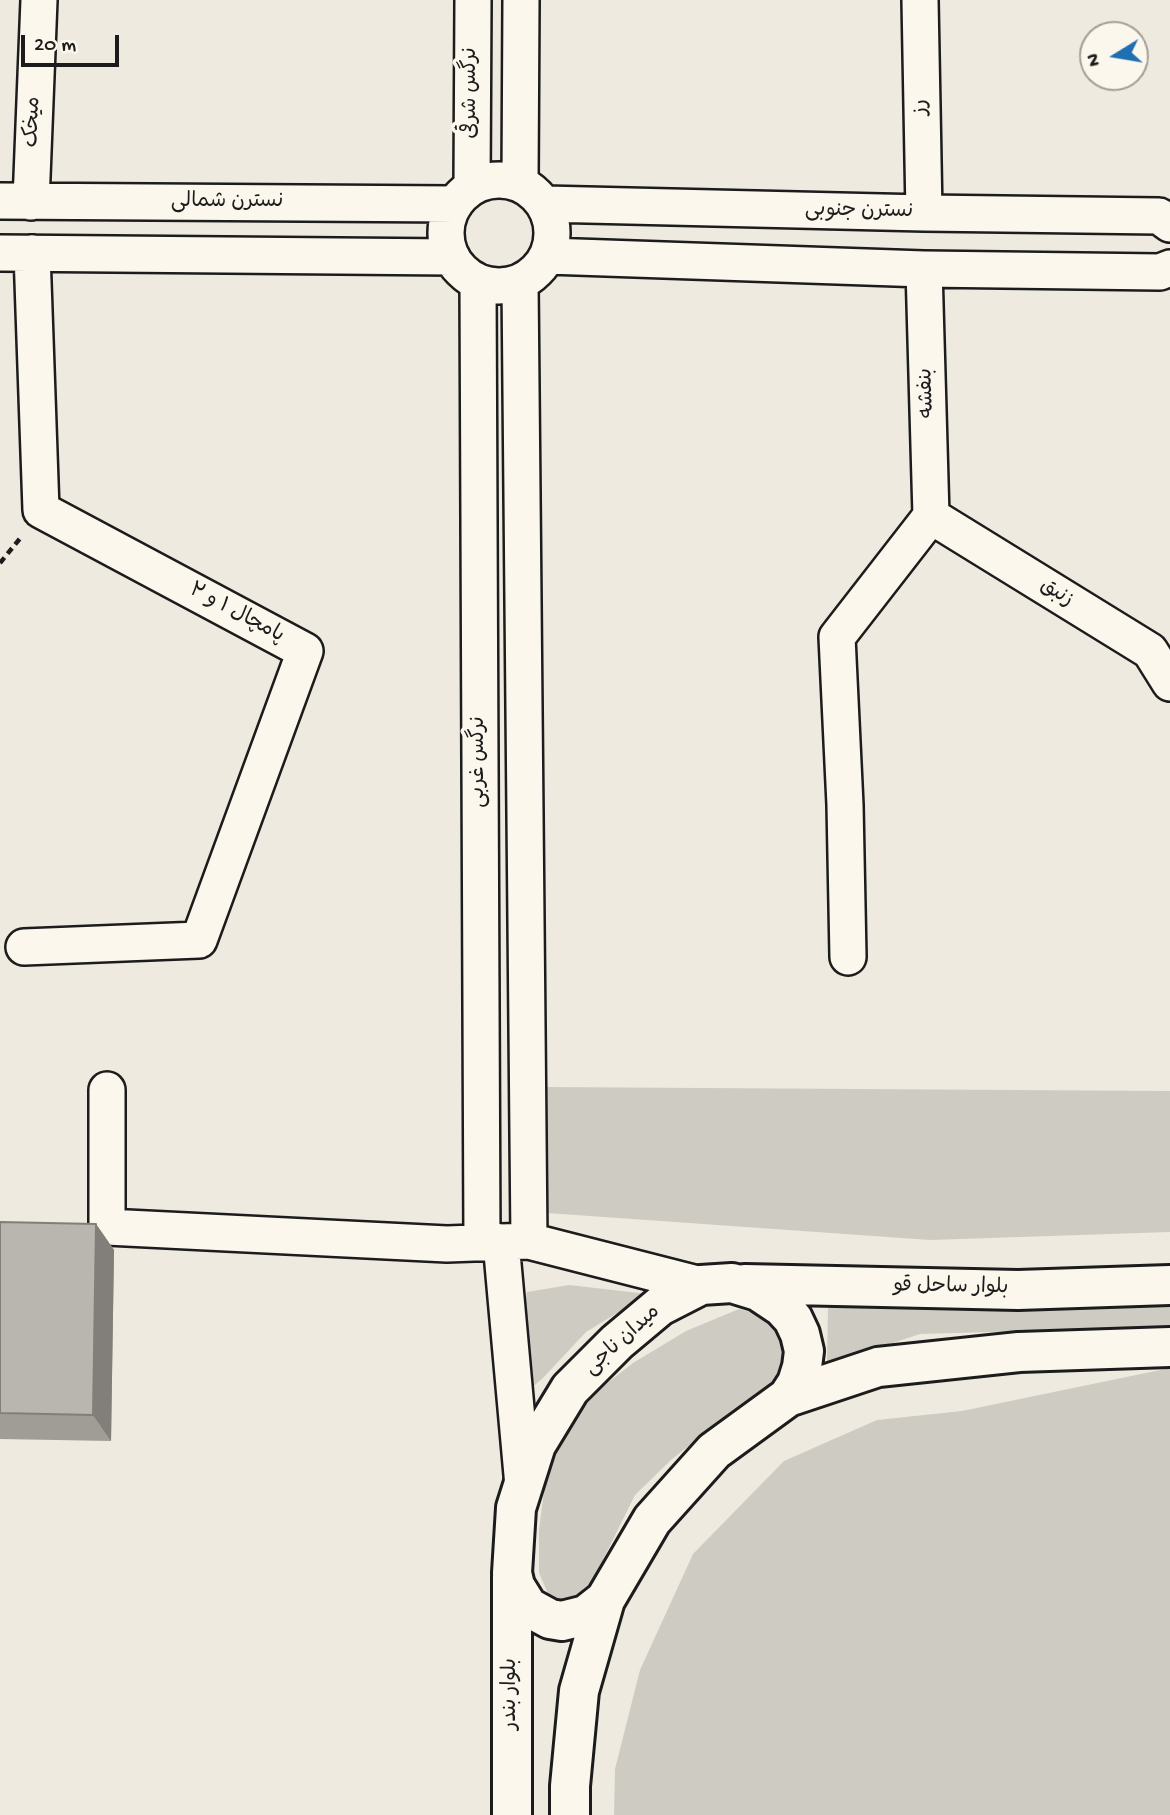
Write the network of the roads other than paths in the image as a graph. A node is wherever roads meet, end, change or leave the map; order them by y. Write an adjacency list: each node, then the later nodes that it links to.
1 (39, 0): 7 (street, میخک)
2 (473, 0): 6 (street, نرگس شرقی)
3 (521, 0): 5 (street)
4 (920, 0): 8 (street, رز)
5 (533, 194): 6 (street); 8 (street, نسترن جنوبی); 11 (street)
6 (463, 195): 7 (street, نسترن شمالی); 12 (street)
7 (16, 202)
8 (923, 213): 9 (street, نسترن جنوبی)
9 (1170, 224)
10 (16, 253): 12 (street); 19 (street, پامچال ۱ و ۲)
11 (548, 256): 14 (street); 16 (street)
12 (452, 257): 15 (street)
13 (1170, 268): 14 (street)
14 (925, 269): 17 (street, بنفشه)
15 (478, 282): 16 (street); 22 (street, نرگس غربی)
16 (520, 282): 22 (street)
17 (931, 516): 18 (street, زنبق); 20 (street)
18 (1170, 683)
19 (23, 947)
20 (848, 957)
21 (107, 1090): 22 (street)
22 (504, 1242): 23 (street); 27 (street)
23 (716, 1284): 24 (main road, بلوار ساحل قو); 26 (main road); 27 (main road, میدان ناجی)
24 (1170, 1285)
25 (1170, 1347): 26 (main road)
26 (788, 1397): 29 (main road, میدان ناجی)
27 (523, 1486): 28 (main road, میدان ناجی)
28 (512, 1573): 29 (main road, میدان ناجی); 30 (main road, بلوار بندر)
29 (606, 1600): 31 (main road)
30 (512, 1815)
31 (570, 1815)

